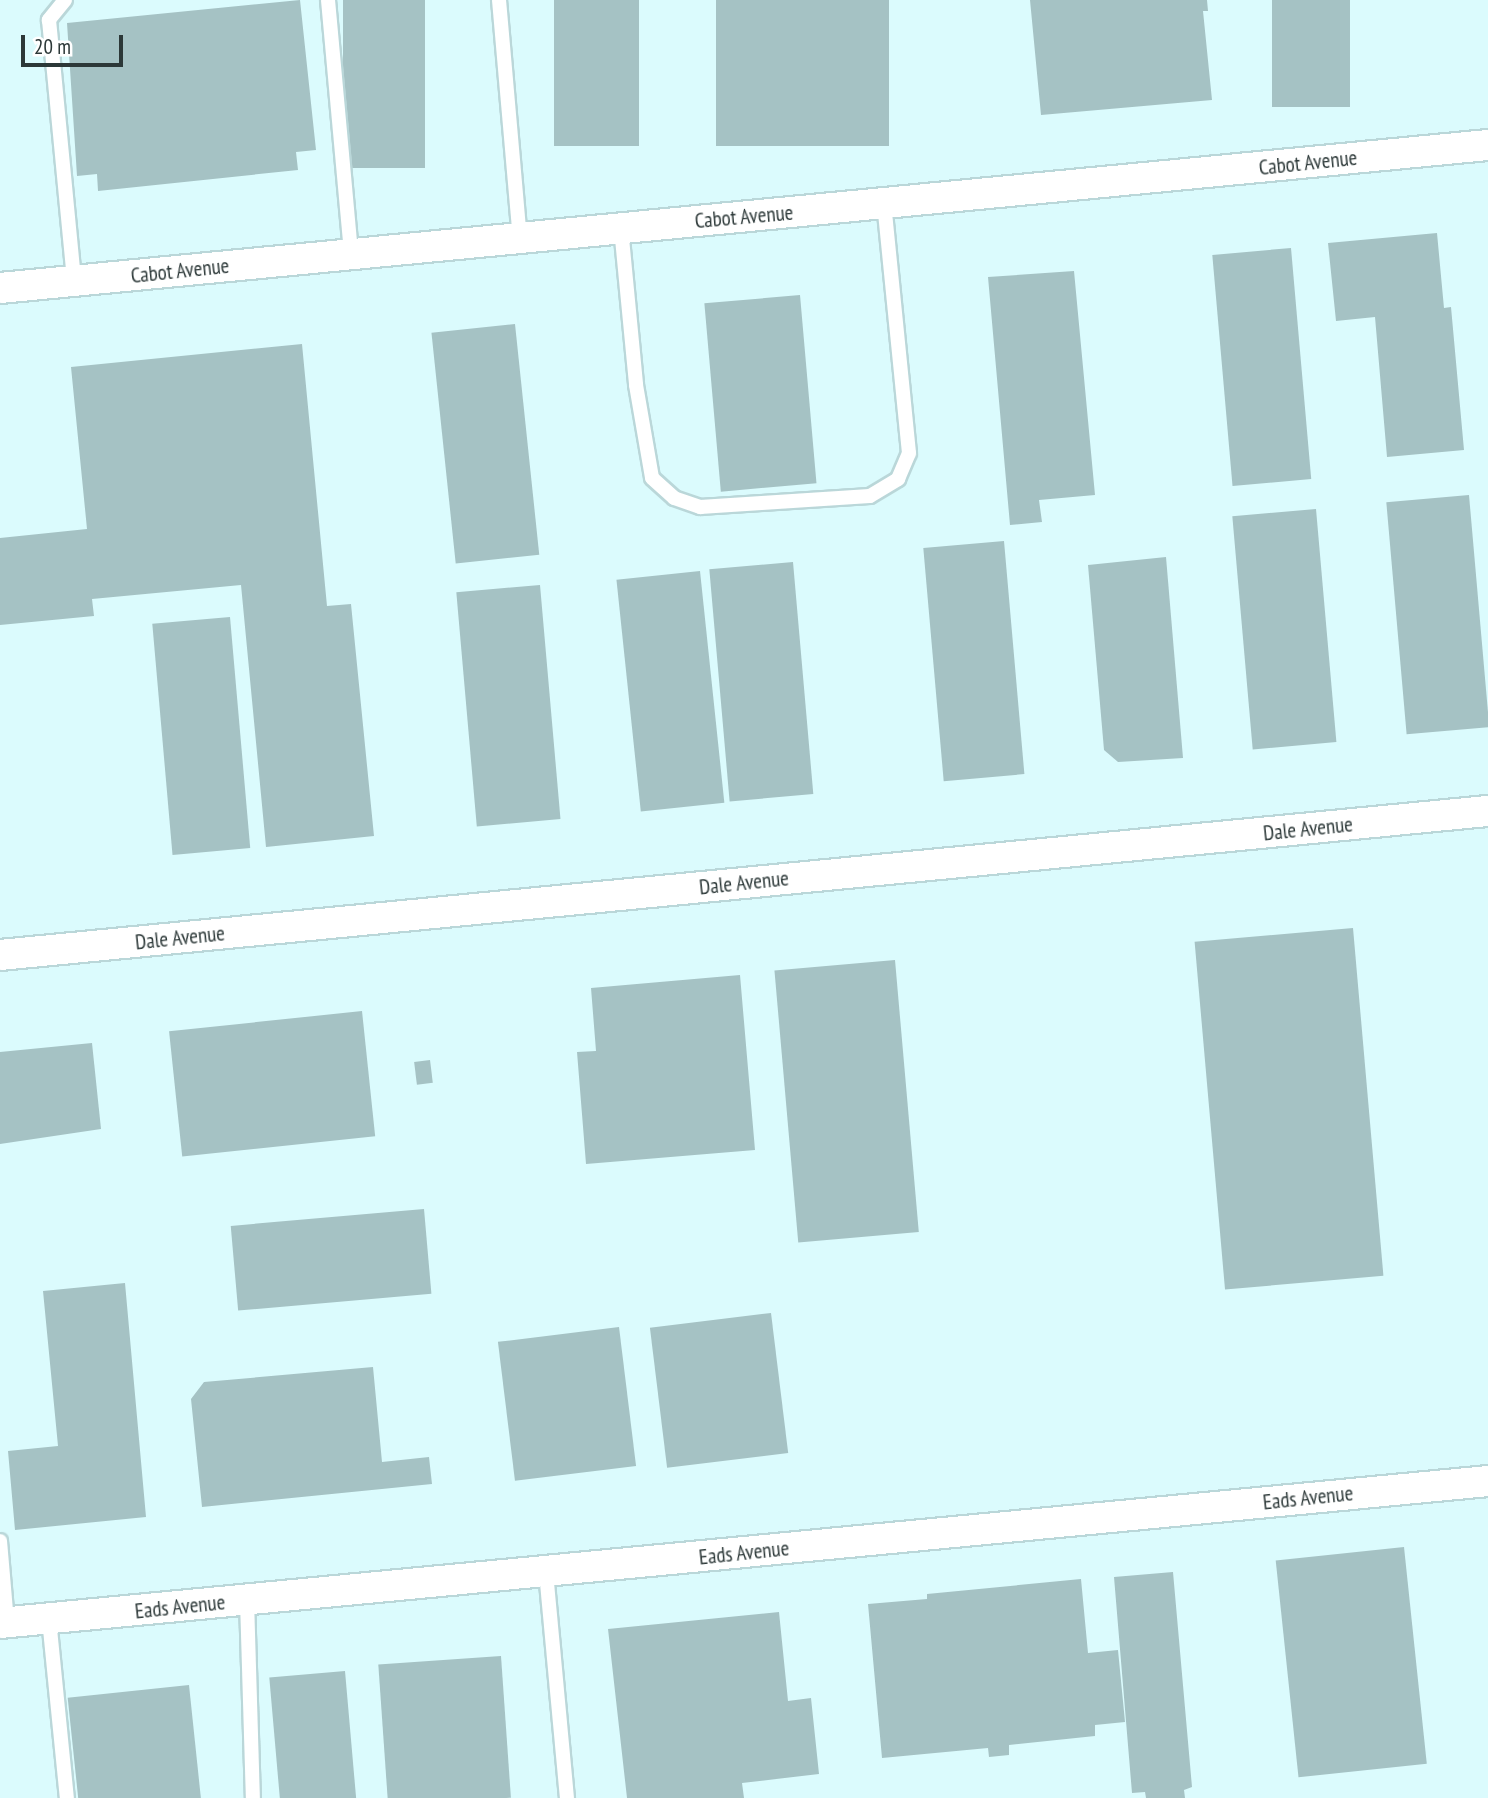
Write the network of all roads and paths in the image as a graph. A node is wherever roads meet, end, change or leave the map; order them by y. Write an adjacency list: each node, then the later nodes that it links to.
1 (65, 0): 9 (lane)
2 (327, 0): 8 (lane)
3 (499, 0): 7 (lane)
4 (1488, 145): 5 (street, Cabot Avenue)
5 (884, 204): 6 (street, Cabot Avenue); 6 (lane)
6 (621, 228): 7 (street, Cabot Avenue)
7 (520, 238): 8 (street, Cabot Avenue)
8 (351, 254): 9 (street, Cabot Avenue)
9 (74, 281): 10 (street, Cabot Avenue)
10 (0, 288)
11 (1488, 811): 12 (street, Dale Avenue)
12 (0, 955)
13 (1488, 1481): 15 (street, Eads Avenue)
14 (0, 1541): 18 (lane)
15 (546, 1572): 16 (street, Eads Avenue); 21 (lane)
16 (247, 1600): 17 (street, Eads Avenue); 20 (lane)
17 (49, 1619): 18 (street, Eads Avenue); 19 (lane)
18 (4, 1623)
19 (67, 1798)
20 (253, 1798)
21 (567, 1798)

